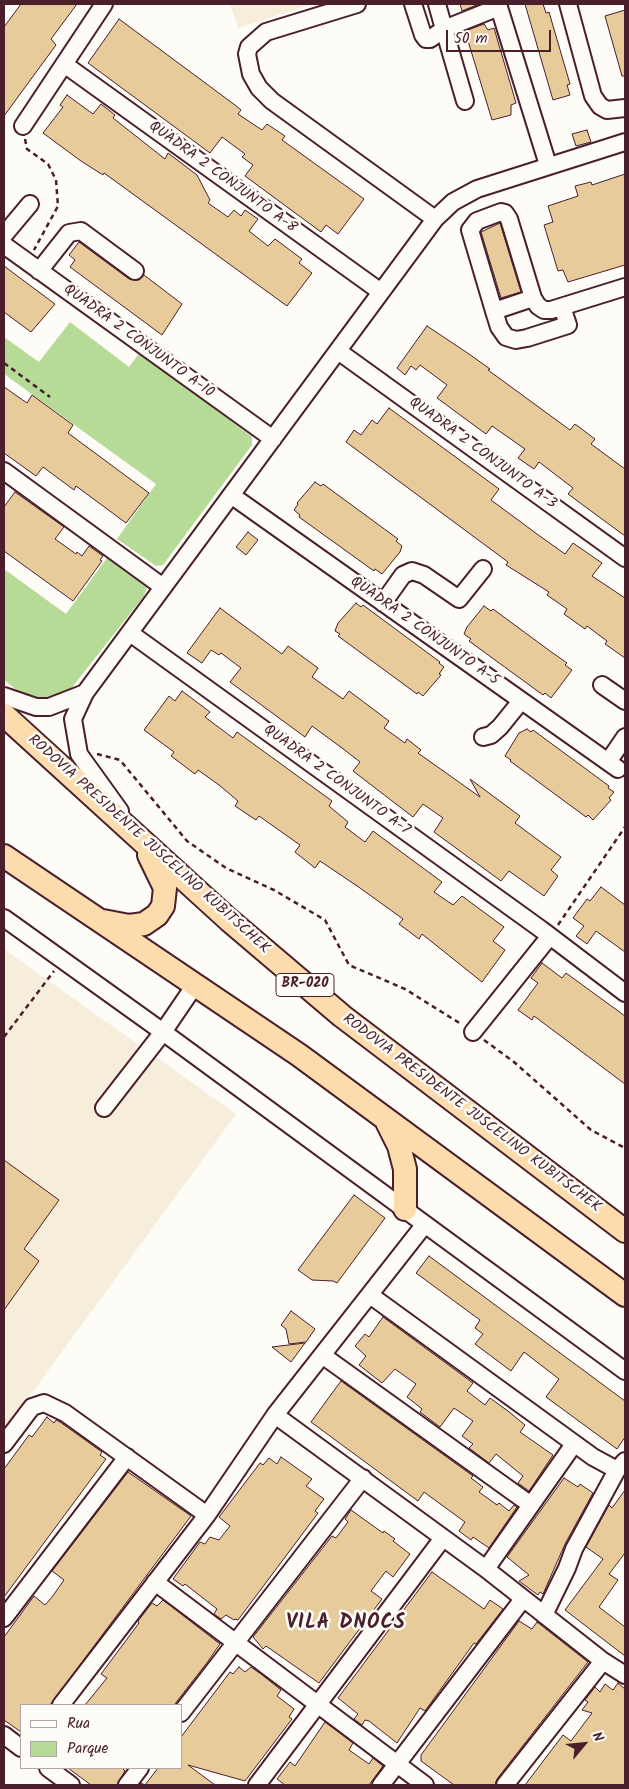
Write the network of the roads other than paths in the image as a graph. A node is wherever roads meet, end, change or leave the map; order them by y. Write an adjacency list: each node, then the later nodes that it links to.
1 (104, 4): 9 (street)
2 (357, 4): 7 (street)
3 (413, 4): 8 (street)
4 (437, 4): 8 (street)
5 (499, 5): 8 (street); 14 (street)
6 (573, 5): 11 (street)
7 (319, 10): 16 (street)
8 (444, 29): 10 (street)
9 (64, 64): 12 (street); 22 (street, QUADRA 2 CONJUNTO A-8)
10 (465, 101)
11 (625, 108)
12 (22, 126)
13 (625, 142): 14 (street)
14 (548, 165): 16 (street)
15 (30, 204): 17 (street)
16 (435, 219): 22 (street)
17 (4, 235)
18 (4, 245): 19 (street, QUADRA 2 CONJUNTO A-10)
19 (33, 267): 20 (street); 27 (street, QUADRA 2 CONJUNTO A-10)
20 (135, 271)
21 (625, 287): 24 (street)
22 (381, 292): 26 (street)
23 (534, 298): 24 (street); 25 (street); 25 (street)
24 (562, 306): 25 (street)
25 (494, 311)
26 (338, 350): 27 (street); 30 (street, QUADRA 2 CONJUNTO A-3)
27 (273, 439): 29 (street)
28 (4, 471): 32 (street)
29 (231, 495): 32 (street); 33 (street, QUADRA 2 CONJUNTO A-5)
30 (625, 558)
31 (482, 569): 33 (street)
32 (163, 587): 34 (street)
33 (383, 603): 38 (street, QUADRA 2 CONJUNTO A-5)
34 (130, 633): 36 (street); 47 (street, QUADRA 2 CONJUNTO A-7)
35 (602, 685): 39 (street)
36 (85, 693): 37 (street); 43 (street)
37 (4, 696)
38 (521, 701): 41 (street); 42 (street, QUADRA 2 CONJUNTO A-5)
39 (625, 701)
40 (4, 715): 43 (highway, RODOVIA PRESIDENTE JUSCELINO KUBITSCHEK / BR-020)
41 (483, 737)
42 (625, 737)
43 (145, 846): 46 (highway); 56 (highway, RODOVIA PRESIDENTE JUSCELINO KUBITSCHEK / BR-020)
44 (4, 856): 46 (highway)
45 (4, 918): 50 (street)
46 (98, 920): 48 (highway)
47 (546, 933): 49 (street, QUADRA 2 CONJUNTO A-7); 51 (street)
48 (195, 985): 50 (street); 53 (highway)
49 (625, 993)
50 (163, 1032): 52 (street); 54 (street)
51 (473, 1032)
52 (104, 1108)
53 (386, 1119): 54 (highway); 58 (highway)
54 (405, 1209): 55 (street)
55 (425, 1224): 57 (street); 60 (street)
56 (625, 1231)
57 (370, 1295): 59 (street); 63 (street)
58 (625, 1295)
59 (322, 1355): 61 (street); 67 (street)
60 (625, 1371)
61 (276, 1415): 66 (street); 68 (street)
62 (4, 1444): 64 (street)
63 (574, 1444): 65 (street); 67 (street)
64 (128, 1457): 68 (street); 74 (street)
65 (620, 1474): 73 (street)
66 (363, 1478): 69 (street); 75 (street)
67 (531, 1505): 70 (street)
68 (207, 1515): 71 (street)
69 (444, 1538): 70 (street); 79 (street)
70 (486, 1569): 72 (street)
71 (154, 1582): 75 (street); 78 (street)
72 (524, 1599): 73 (street); 83 (street)
73 (544, 1615): 76 (street)
74 (4, 1618)
75 (235, 1642): 79 (street); 80 (street)
76 (603, 1661): 77 (street); 91 (street)
77 (625, 1675)
78 (62, 1704)
79 (316, 1704): 83 (street); 88 (street)
80 (182, 1712)
81 (4, 1735): 82 (street)
82 (20, 1747)
83 (397, 1764): 89 (street); 90 (street)
84 (49, 1769): 86 (street)
85 (139, 1769): 87 (street)
86 (71, 1785)
87 (127, 1785)
88 (257, 1785)
89 (381, 1785)
90 (425, 1785)
91 (504, 1785)

